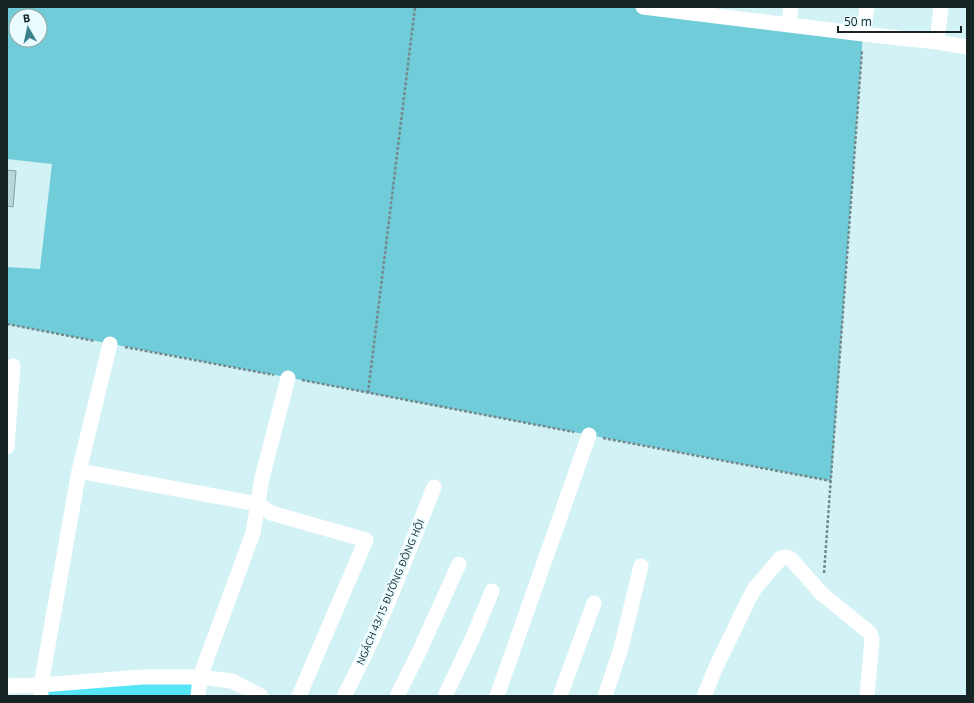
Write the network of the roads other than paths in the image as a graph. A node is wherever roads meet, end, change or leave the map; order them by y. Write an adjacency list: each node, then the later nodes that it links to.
1 (643, 7): 2 (street)
2 (646, 7): 6 (street)
3 (791, 7): 7 (street)
4 (867, 7): 8 (street)
5 (941, 7): 9 (street)
6 (706, 11): 7 (street)
7 (788, 25): 8 (street)
8 (863, 34): 9 (street)
9 (937, 42): 10 (street)
10 (967, 47)
11 (110, 344): 16 (street)
12 (13, 366): 15 (street)
13 (288, 378): 18 (street)
14 (589, 435): 32 (street)
15 (7, 446)
16 (79, 471): 18 (street); 25 (street)
17 (434, 487): 29 (street, NGÁCH 43/15 ĐƯỜNG ĐÔNG HỘI)
18 (258, 504): 23 (street); 28 (street)
19 (459, 564): 30 (street)
20 (641, 566): 34 (street)
21 (492, 591): 31 (street)
22 (594, 603): 33 (street)
23 (200, 677): 25 (street); 26 (street); 27 (street)
24 (7, 686): 25 (street)
25 (41, 690)
26 (198, 696)
27 (261, 696)
28 (299, 696)
29 (344, 696)
30 (397, 696)
31 (445, 696)
32 (497, 696)
33 (560, 696)
34 (605, 696)
35 (704, 696): 36 (street)
36 (867, 696)

